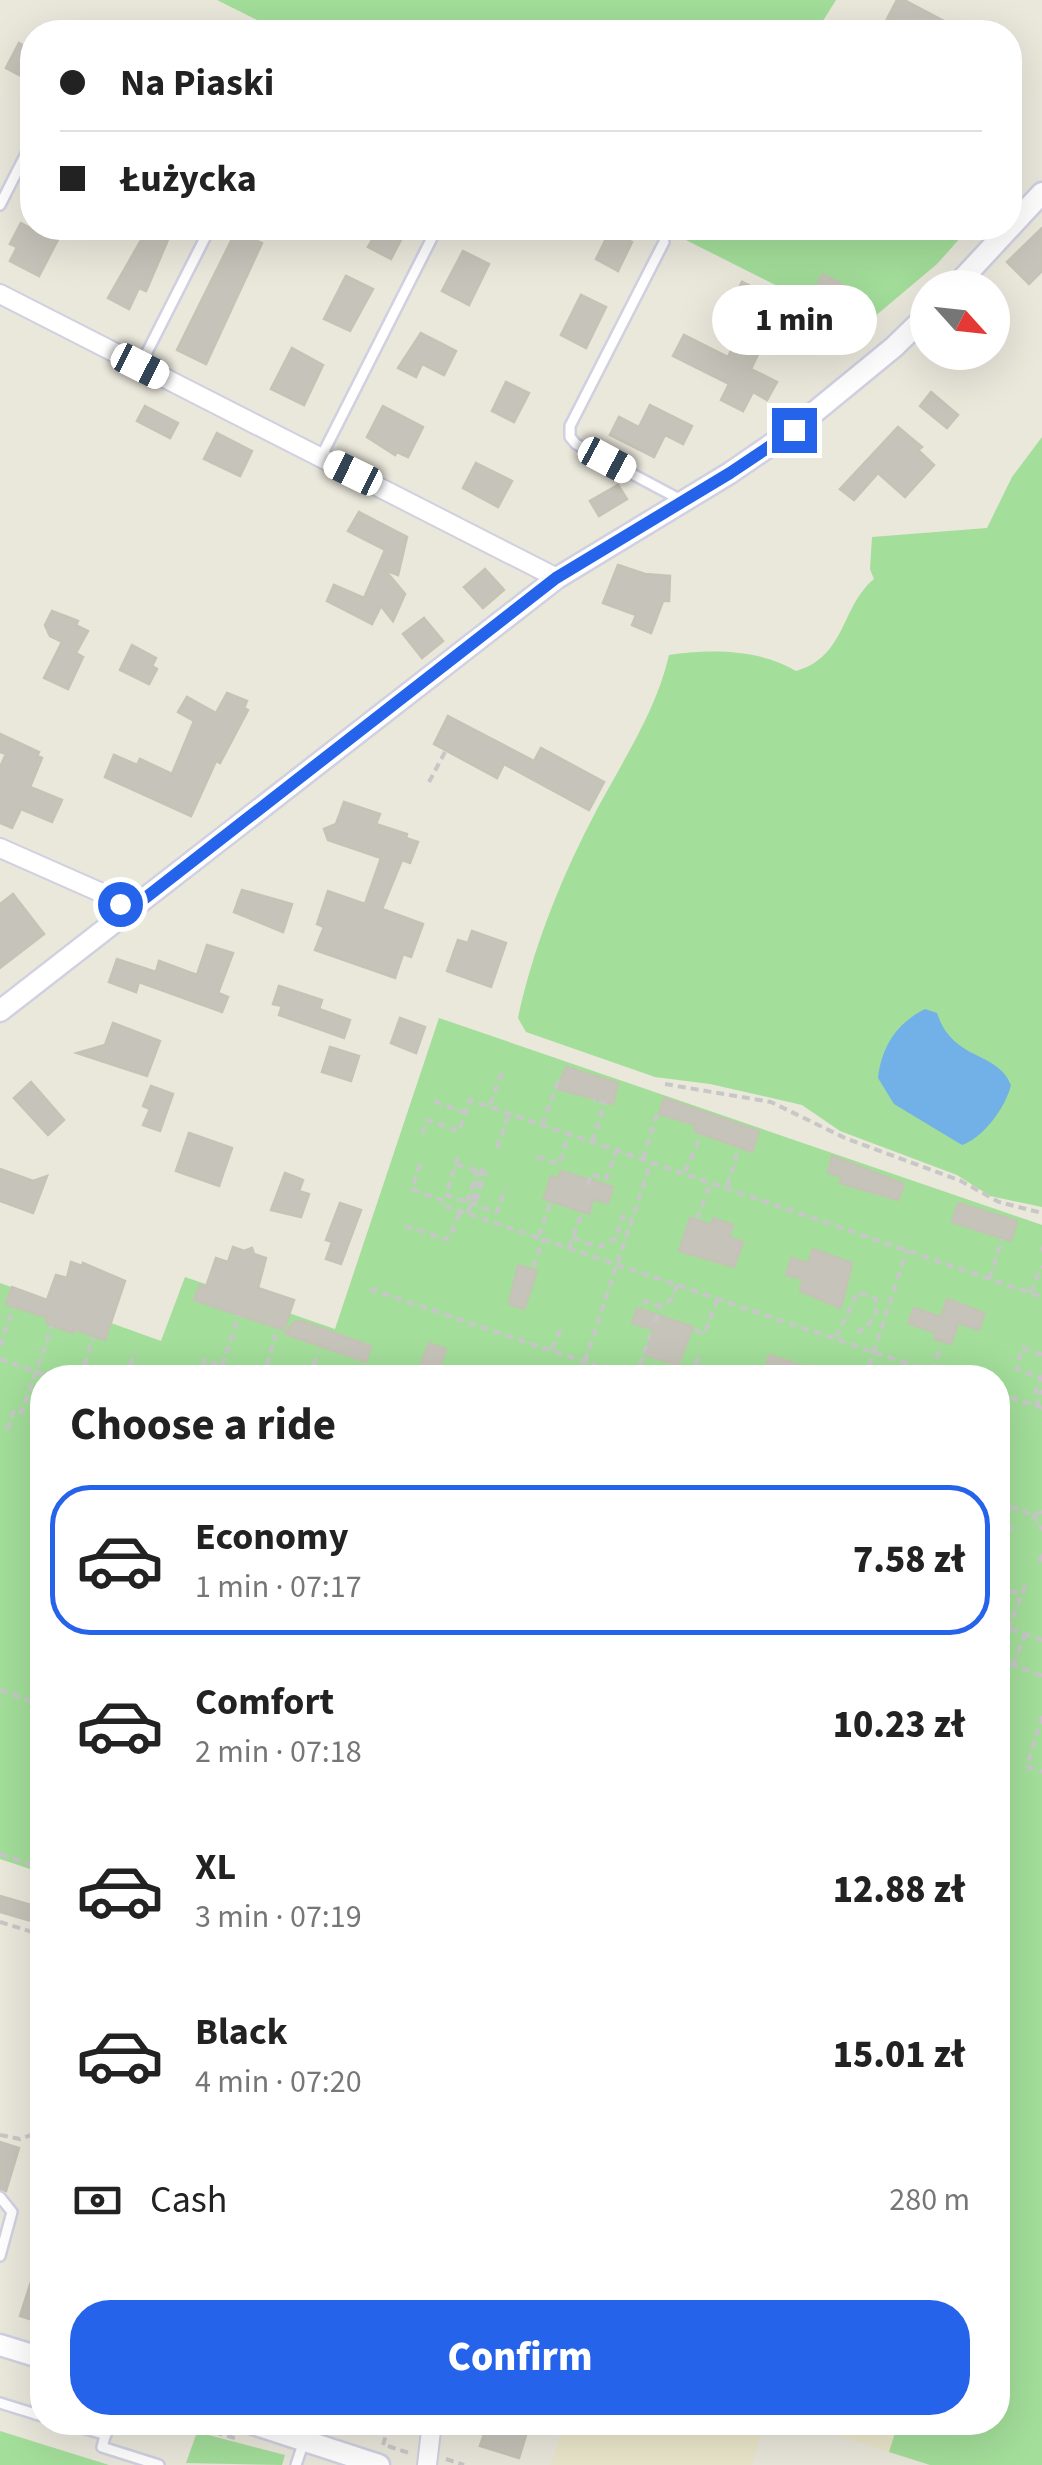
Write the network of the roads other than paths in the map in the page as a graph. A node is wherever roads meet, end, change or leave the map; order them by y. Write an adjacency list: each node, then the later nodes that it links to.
1 (20, 166): 3 (lane)
2 (1042, 194): 4 (street)
3 (0, 206)
4 (1022, 215)
5 (204, 240): 12 (lane)
6 (431, 240): 13 (lane)
7 (999, 240): 9 (street)
8 (664, 242): 14 (lane)
9 (971, 270)
10 (0, 294): 12 (street)
11 (910, 330): 14 (street)
12 (140, 366): 13 (street)
13 (321, 457): 15 (street)
14 (684, 501): 15 (street)
15 (556, 578): 17 (street)
16 (0, 848): 17 (street)
17 (126, 913): 18 (street)
18 (0, 1011)
19 (0, 2198): 20 (lane)
20 (0, 2256)
21 (0, 2344): 22 (street)
22 (30, 2354)
23 (0, 2403): 24 (lane)
24 (30, 2412)
25 (106, 2435): 30 (lane)
26 (286, 2435): 28 (street)
27 (430, 2435): 32 (street)
28 (304, 2441): 29 (street); 31 (lane)
29 (381, 2455)
30 (159, 2465)
31 (296, 2465)
32 (427, 2465)

